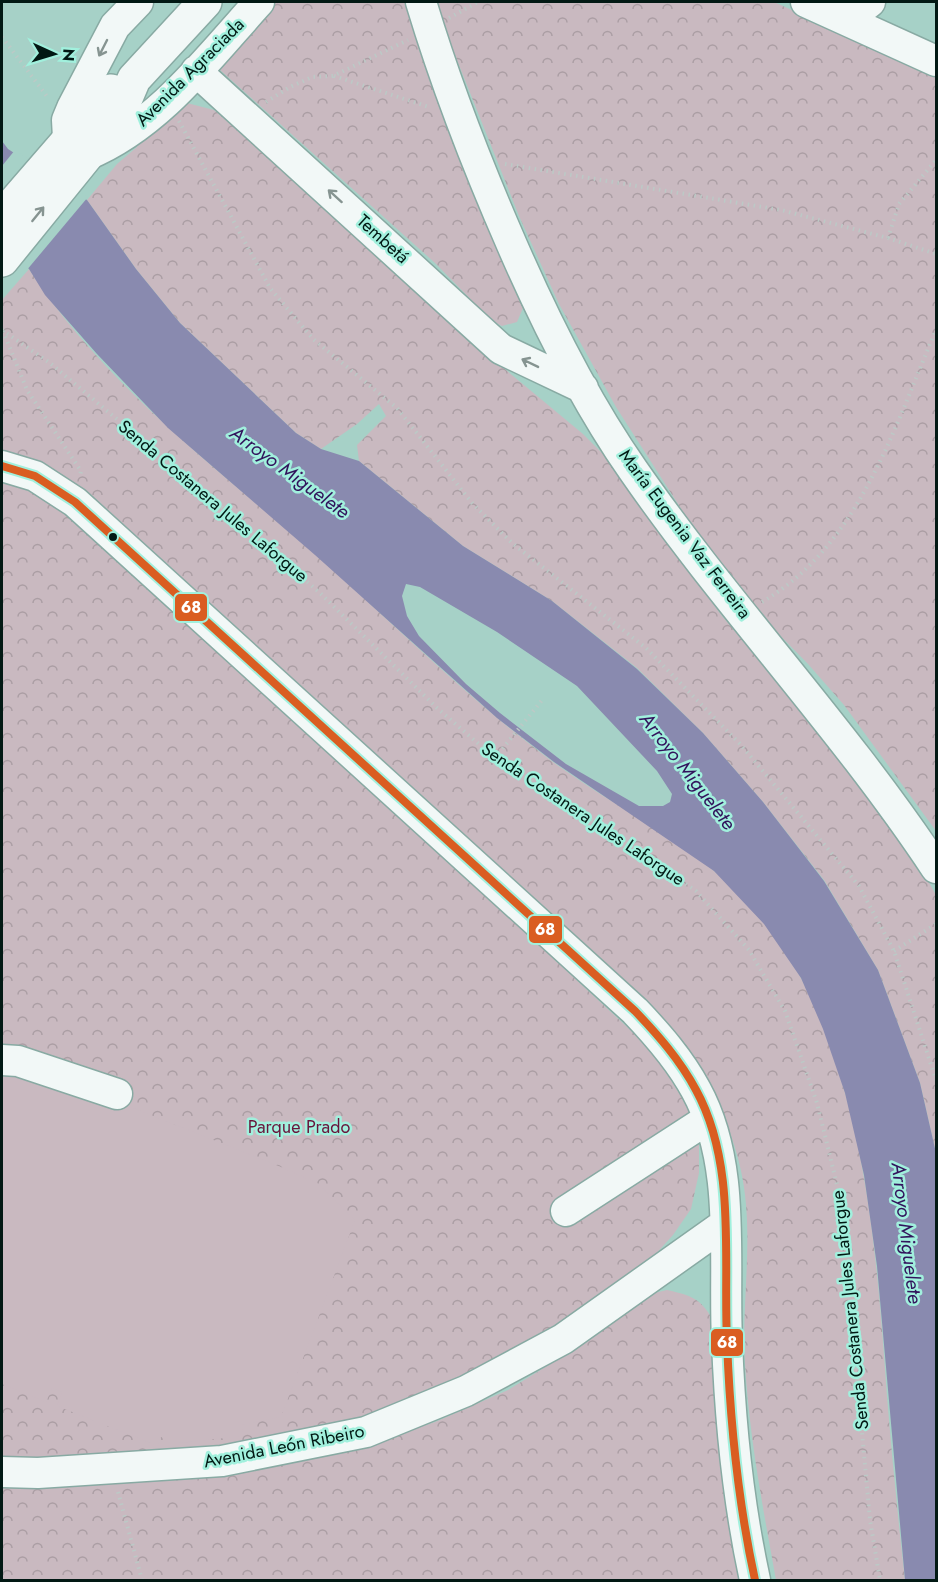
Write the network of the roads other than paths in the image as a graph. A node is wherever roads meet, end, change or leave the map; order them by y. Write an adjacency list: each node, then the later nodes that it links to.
1 (205, 2): 10 (main road, Avenida Agraciada)
2 (259, 2): 9 (street, Avenida Agraciada)
3 (421, 2): 13 (street, María Eugenia Vaz Ferreira)
4 (806, 2): 7 (street)
5 (870, 2): 7 (street)
6 (129, 4): 10 (street, Avenida Agraciada, one-way to 10)
7 (847, 20): 8 (street)
8 (936, 61)
9 (196, 71): 10 (street, Avenida Agraciada); 13 (street, Tembetá, one-way to 9)
10 (74, 138): 11 (main road, Avenida Agraciada); 12 (main road, Avenida Agraciada, one-way to 10)
11 (2, 217)
12 (2, 260)
13 (583, 388): 15 (street, María Eugenia Vaz Ferreira)
14 (2, 466): 18 (street)
15 (936, 868)
16 (2, 1060): 17 (street)
17 (117, 1094)
18 (708, 1119): 19 (street); 20 (street)
19 (566, 1211)
20 (725, 1224): 21 (street, Avenida León Ribeiro); 22 (street)
21 (2, 1472)
22 (755, 1581)

